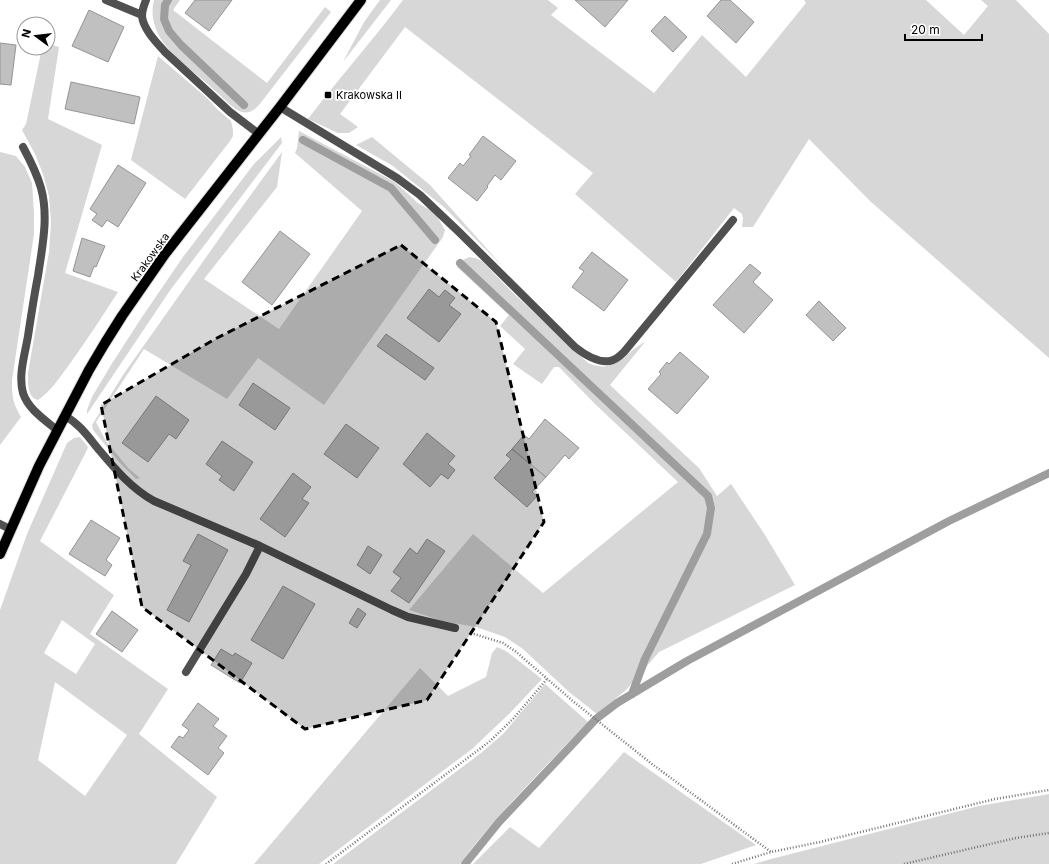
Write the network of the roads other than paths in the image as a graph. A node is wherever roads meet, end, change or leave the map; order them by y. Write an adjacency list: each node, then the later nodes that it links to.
1 (106, 0): 4 (street)
2 (146, 0): 4 (street)
3 (361, 0): 5 (main road, Krakowska)
4 (142, 15): 6 (street)
5 (280, 107): 6 (main road, Krakowska); 8 (street)
6 (259, 134): 9 (main road, Krakowska)
7 (23, 147): 10 (street)
8 (733, 220)
9 (65, 416): 10 (main road, Krakowska); 13 (street)
10 (57, 430): 12 (main road, Krakowska)
11 (0, 524): 12 (street)
12 (10, 529): 14 (main road, Krakowska)
13 (260, 546): 15 (street); 16 (street)
14 (0, 554)
15 (455, 628)
16 (186, 672)

